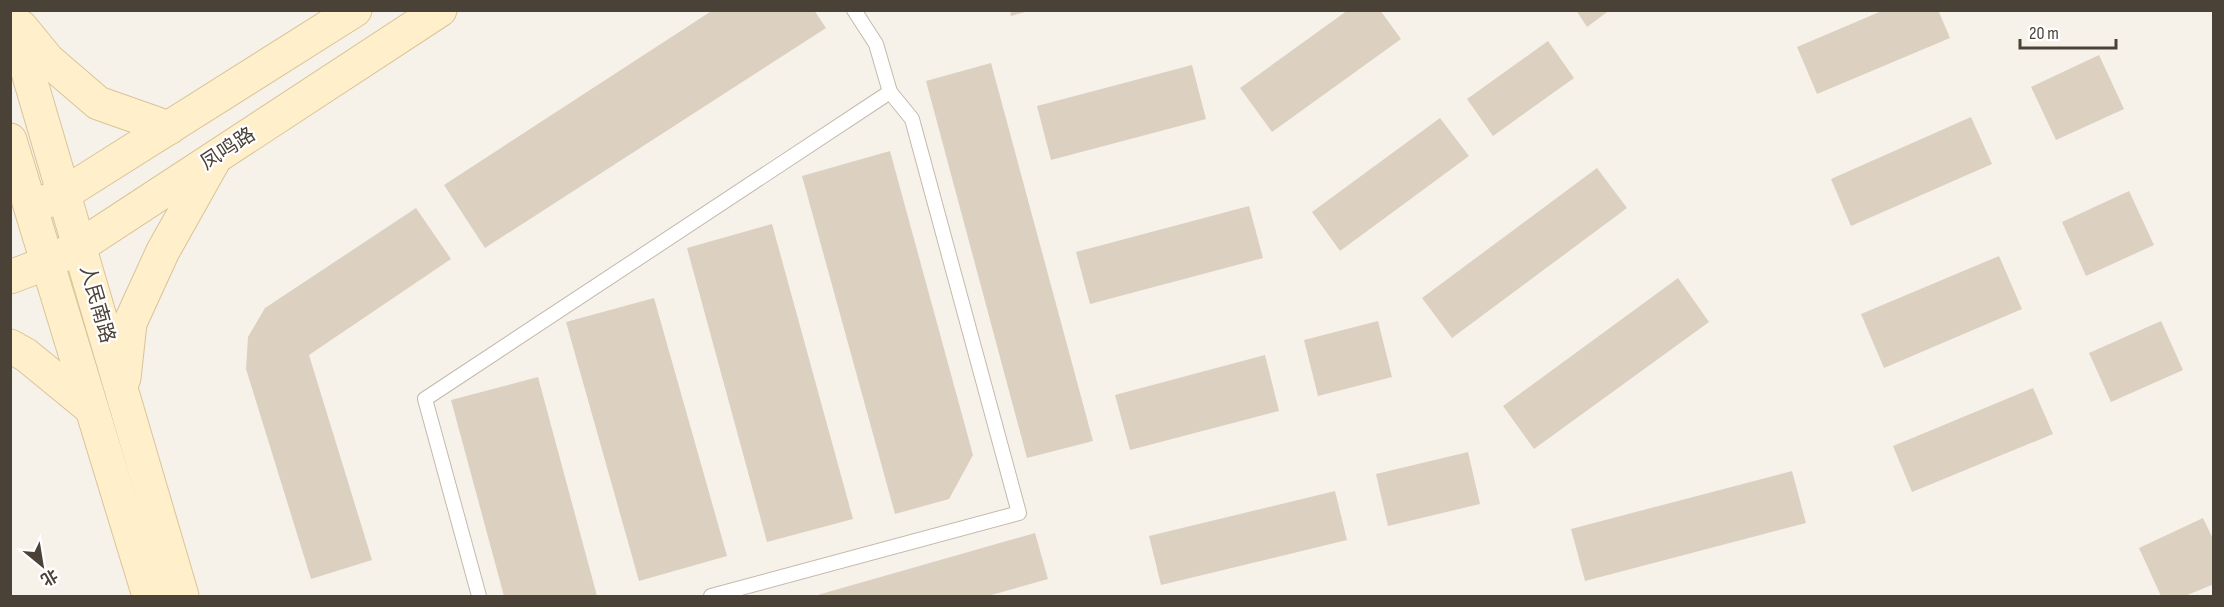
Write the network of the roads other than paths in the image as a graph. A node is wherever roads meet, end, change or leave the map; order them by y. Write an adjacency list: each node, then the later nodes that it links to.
1 (355, 10): 6 (street)
2 (440, 10): 8 (street, 凤鸣路)
3 (854, 10): 5 (lane)
4 (11, 14): 6 (street); 9 (street, 人民南路)
5 (890, 92): 19 (lane); 20 (lane)
6 (169, 128): 9 (street)
7 (10, 140): 10 (street, 人民南路)
8 (216, 156): 11 (street, 凤鸣路); 15 (street)
9 (65, 193): 10 (street); 11 (street, 人民南路)
10 (21, 212): 12 (street, 人民南路)
11 (80, 246): 12 (street, 凤鸣路); 15 (street, 人民南路)
12 (47, 263): 13 (street, 凤鸣路); 16 (street, 人民南路)
13 (10, 277)
14 (10, 346): 16 (street)
15 (122, 392): 18 (street, 人民南路)
16 (92, 409): 17 (street, 人民南路)
17 (149, 597)
18 (182, 597)
19 (479, 597)
20 (711, 597)

